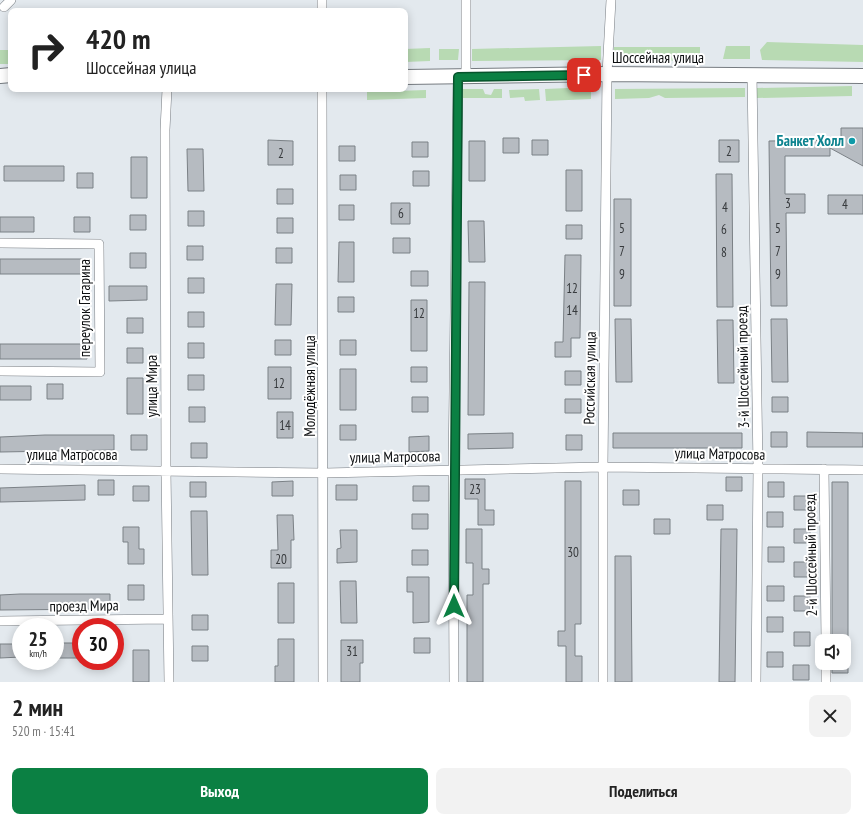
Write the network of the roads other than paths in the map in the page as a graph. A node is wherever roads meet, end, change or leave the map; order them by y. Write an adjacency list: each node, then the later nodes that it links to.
1 (11, 0): 4 (street)
2 (466, 0): 9 (street)
3 (611, 0): 5 (street, Российская улица)
4 (4, 7)
5 (607, 74): 6 (main road, Шоссейная улица); 9 (main road, Шоссейная улица); 14 (street, Российская улица)
6 (752, 75): 7 (main road, Шоссейная улица); 15 (street, 3-й Шоссейный проезд)
7 (863, 76)
8 (408, 77): 9 (main road, Шоссейная улица)
9 (462, 77): 19 (street)
10 (167, 92): 18 (street, улица Мира)
11 (322, 92): 21 (street, Молодёжная улица)
12 (0, 243): 13 (street, переулок Гагарина)
13 (0, 371)
14 (603, 467): 15 (street, улица Матросова); 19 (street, улица Матросова); 29 (street, Российская улица)
15 (758, 468): 17 (street, улица Матросова); 30 (street, 3-й Шоссейный проезд)
16 (0, 469): 18 (street, улица Матросова)
17 (824, 469): 20 (street, улица Матросова); 24 (street, 2-й Шоссейный проезд)
18 (166, 470): 21 (street, улица Матросова); 22 (street, улица Мира)
19 (453, 470): 21 (street, улица Матросова); 28 (street)
20 (863, 470)
21 (324, 473): 27 (street, Молодёжная улица)
22 (168, 619): 23 (street, проезд Мира); 26 (street, улица Мира)
23 (0, 621)
24 (826, 634)
25 (826, 670): 31 (street)
26 (169, 682)
27 (323, 682)
28 (454, 682)
29 (603, 682)
30 (756, 682)
31 (826, 682)

